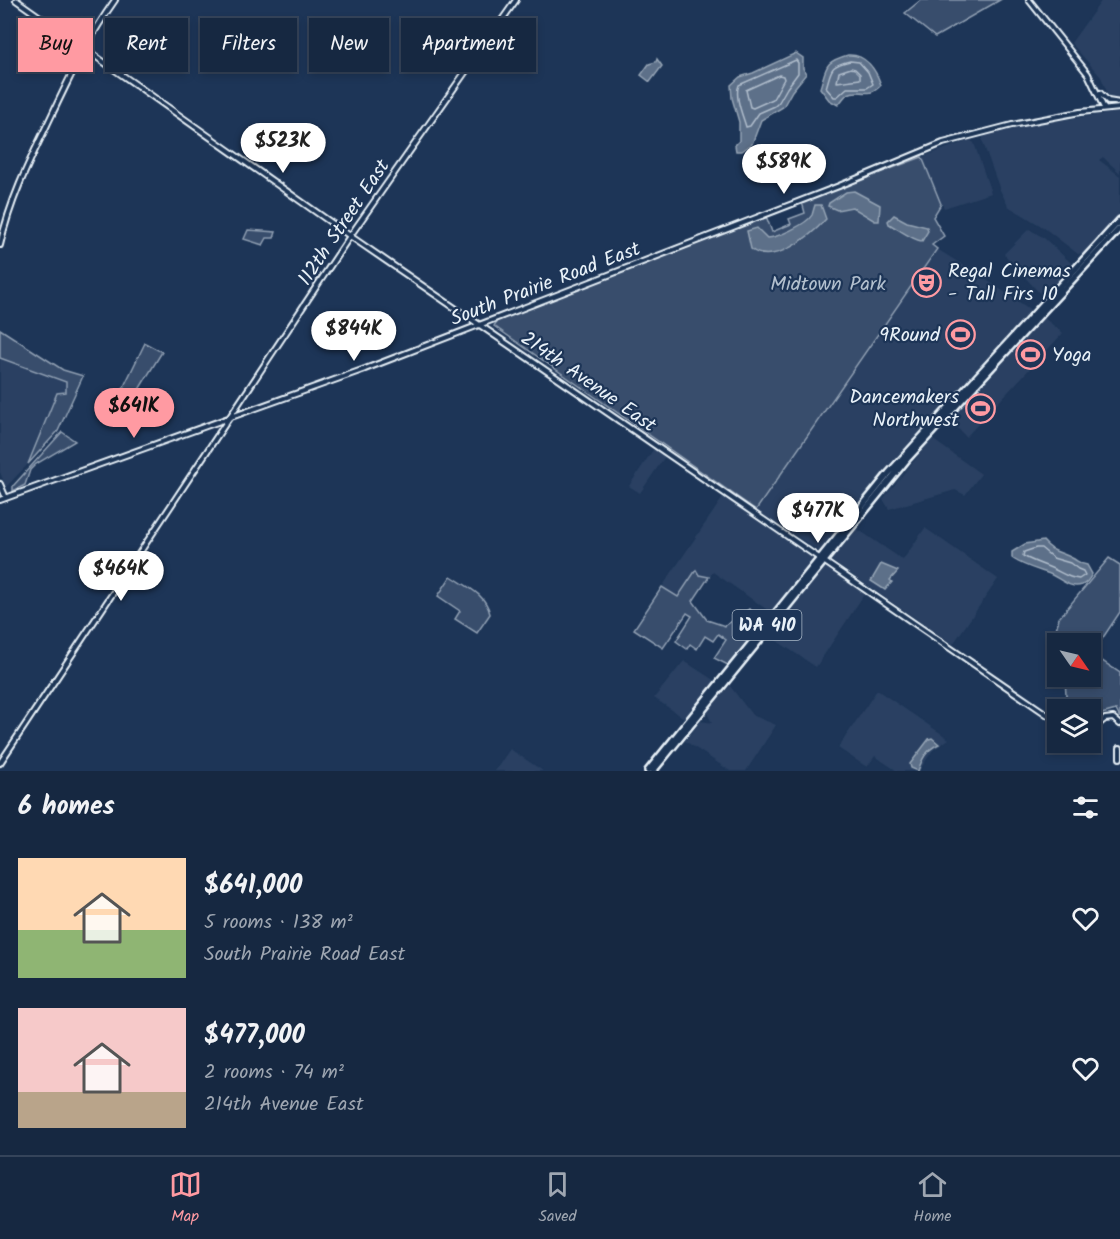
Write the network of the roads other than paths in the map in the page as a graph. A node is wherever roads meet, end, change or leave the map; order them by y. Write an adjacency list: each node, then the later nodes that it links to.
1 (16, 0): 5 (street, 214th Avenue East)
2 (115, 0): 6 (street)
3 (516, 0): 15 (street, 112th Street East)
4 (1029, 0): 9 (street)
5 (42, 18)
6 (93, 33)
7 (93, 53): 15 (street, 214th Avenue East)
8 (72, 72): 16 (street)
9 (1097, 90): 10 (street); 11 (street)
10 (1120, 103): 11 (street, South Prairie Road East)
11 (1104, 108): 12 (street, South Prairie Road East); 18 (street, South Prairie Road East)
12 (1120, 108)
13 (1120, 220): 30 (main road, WA 410)
14 (1120, 228): 30 (main road, WA 410)
15 (350, 236): 17 (street, 214th Avenue East); 22 (street, 112th Street East)
16 (0, 245)
17 (470, 318): 19 (street, 214th Avenue East); 20 (street)
18 (492, 320): 19 (street, South Prairie Road East); 21 (street)
19 (480, 324): 20 (street, South Prairie Road East); 21 (street, 214th Avenue East)
20 (470, 328): 23 (street, South Prairie Road East)
21 (491, 332): 30 (street, 214th Avenue East)
22 (239, 404): 23 (street); 24 (street, 112th Street East)
23 (244, 412): 24 (street, South Prairie Road East)
24 (230, 417): 25 (street, South Prairie Road East); 26 (street, 112th Street East)
25 (218, 421): 26 (street); 28 (street, South Prairie Road East)
26 (223, 428): 36 (street, 112th Street East)
27 (0, 484): 28 (street)
28 (6, 498): 29 (street, South Prairie Road East)
29 (0, 500)
30 (822, 559): 31 (street, 214th Avenue East); 37 (main road, WA 410); 38 (main road, WA 410)
31 (1047, 714)
32 (1101, 721): 33 (street)
33 (1120, 724)
34 (1120, 748): 35 (street)
35 (1120, 758)
36 (0, 763)
37 (648, 771)
38 (653, 771)

